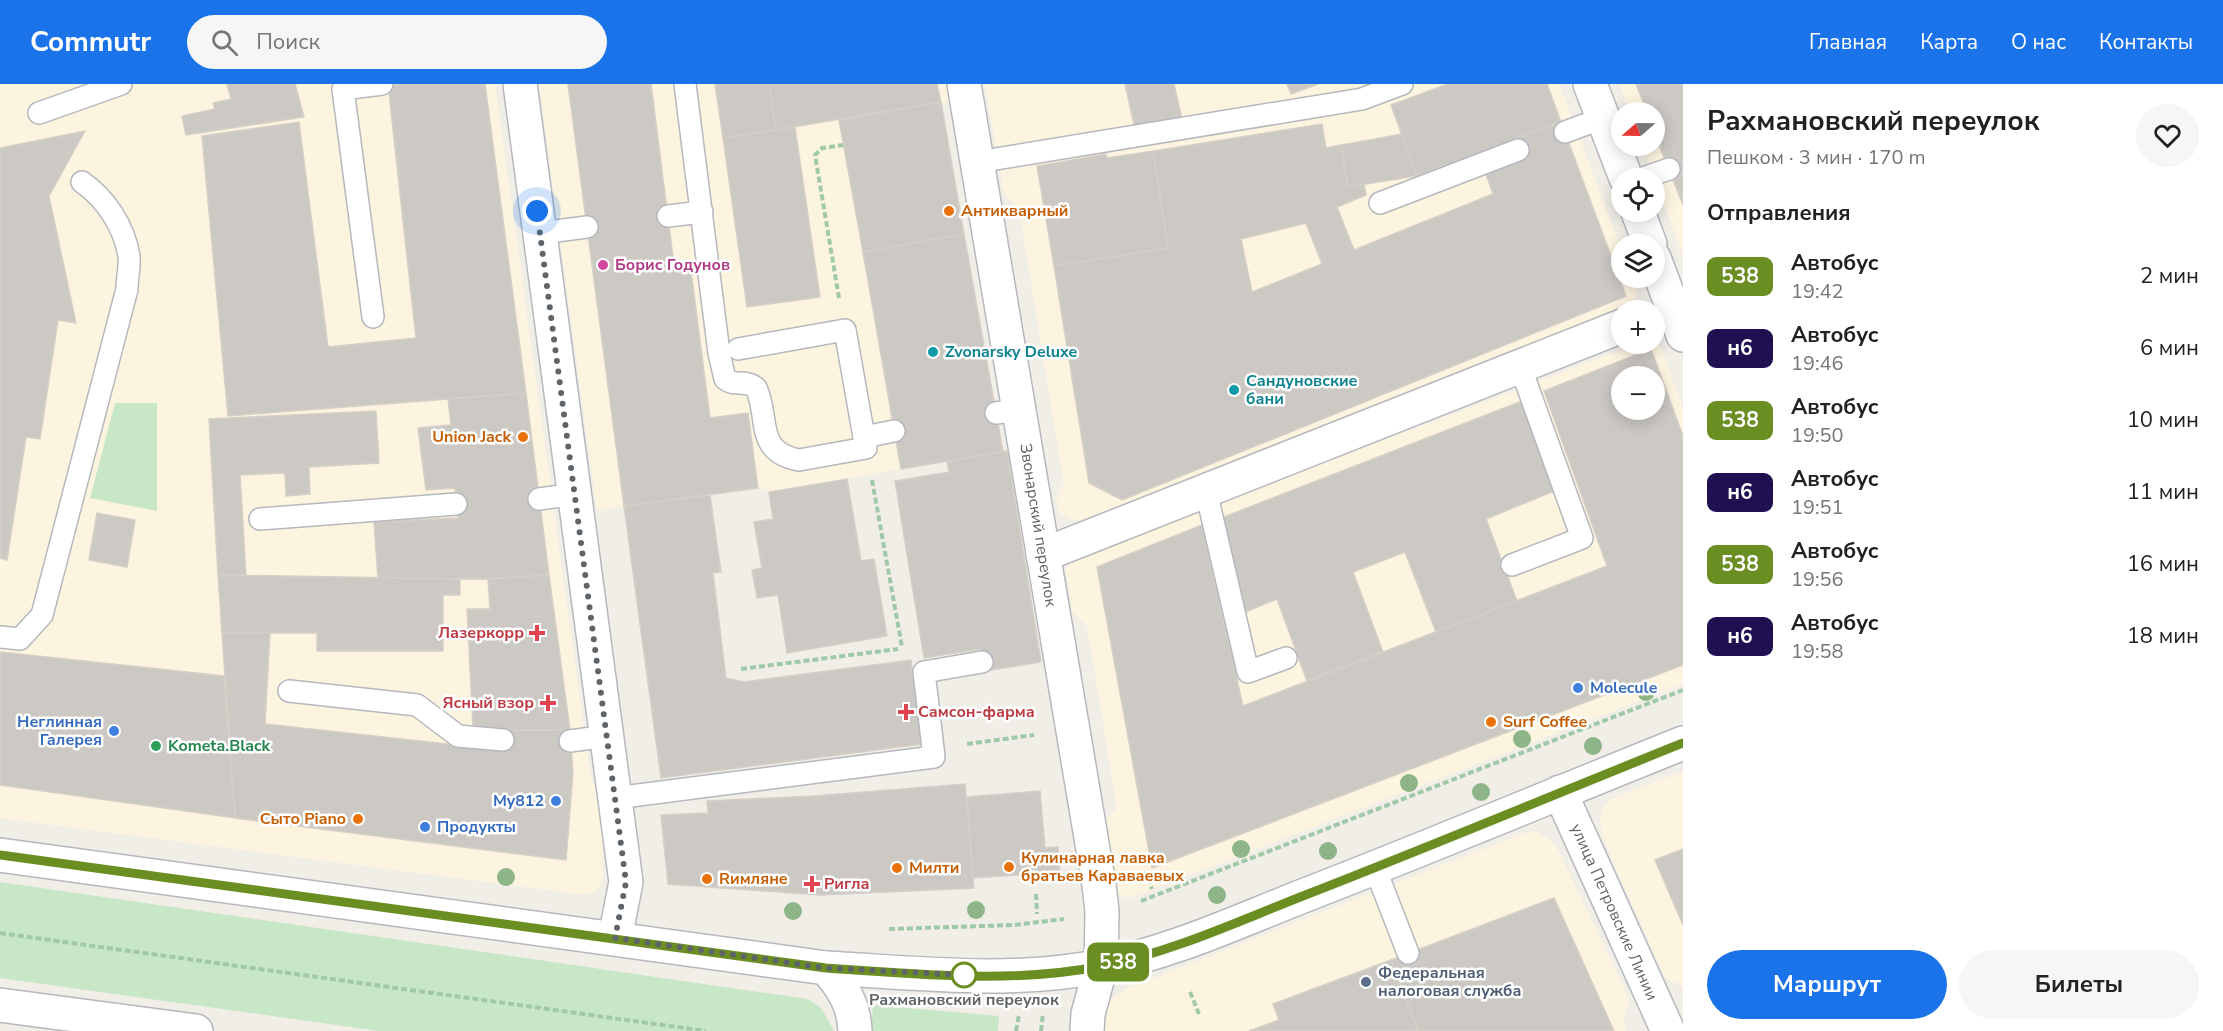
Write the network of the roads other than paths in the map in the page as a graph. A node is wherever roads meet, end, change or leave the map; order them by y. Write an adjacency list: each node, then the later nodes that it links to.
1 (121, 84): 9 (lane)
2 (382, 84): 8 (lane)
3 (520, 84): 22 (street)
4 (685, 84): 19 (lane)
5 (964, 84): 13 (street, Звонарский переулок)
6 (1402, 84): 13 (lane)
7 (1590, 84): 10 (street)
8 (343, 87): 24 (lane)
9 (39, 113)
10 (1603, 117): 11 (lane); 14 (street)
11 (1564, 132)
12 (1518, 150): 18 (lane)
13 (977, 162): 36 (street, Звонарский переулок)
14 (1622, 168)
15 (1669, 168): 16 (lane)
16 (1665, 170)
17 (82, 182): 38 (lane)
18 (1380, 203)
19 (702, 212): 20 (lane); 30 (lane)
20 (668, 216)
21 (587, 226): 22 (lane)
22 (540, 233): 32 (street)
23 (1662, 288): 25 (street)
24 (373, 317)
25 (1670, 318)
26 (1611, 330): 28 (street)
27 (738, 349): 30 (lane)
28 (1520, 366): 31 (street); 37 (lane)
29 (894, 432): 30 (lane)
30 (864, 437)
31 (1206, 491): 36 (street); 39 (lane)
32 (575, 494): 33 (lane); 42 (street)
33 (539, 499)
34 (456, 504): 35 (lane)
35 (260, 519)
36 (1043, 555): 52 (street, Звонарский переулок)
37 (1512, 565)
38 (0, 637)
39 (1286, 658)
40 (982, 662): 47 (lane)
41 (289, 691): 43 (lane)
42 (607, 736): 44 (lane); 47 (street)
43 (502, 740)
44 (570, 741)
45 (1683, 743): 46 (street)
46 (1560, 792): 49 (street); 58 (street, улица Петровские Линии)
47 (615, 798): 50 (street)
48 (0, 855): 50 (street)
49 (1375, 868): 51 (lane); 52 (street)
50 (615, 938): 53 (street)
51 (1408, 953)
52 (1101, 966): 53 (street); 57 (street)
53 (826, 968): 56 (street)
54 (0, 1005): 55 (street)
55 (196, 1031)
56 (855, 1031)
57 (1087, 1031)
58 (1668, 1031)

